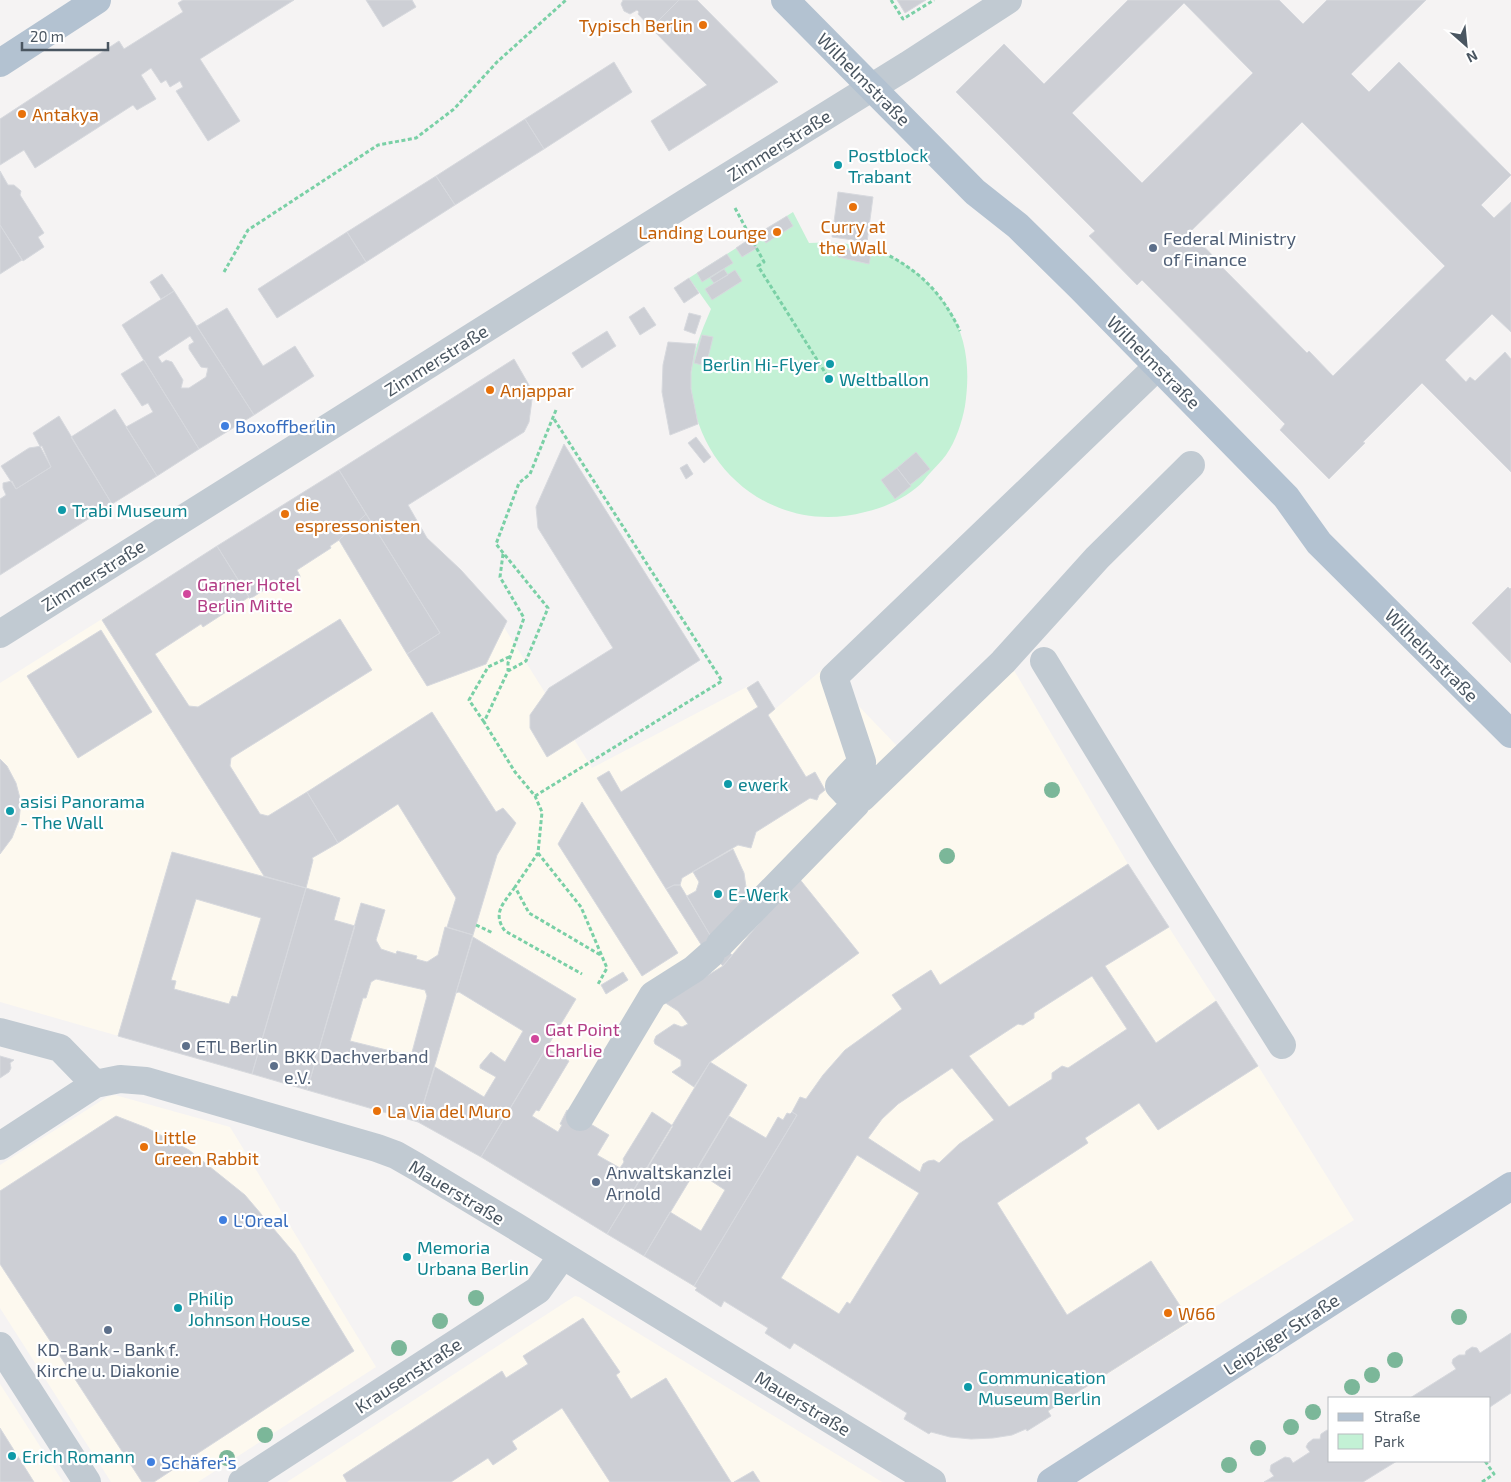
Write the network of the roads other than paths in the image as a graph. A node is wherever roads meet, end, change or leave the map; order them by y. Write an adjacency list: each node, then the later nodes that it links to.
1 (97, 0): 4 (main road)
2 (785, 0): 5 (main road, Wilhelmstraße)
3 (1008, 0): 5 (street, Zimmerstraße)
4 (0, 63)
5 (872, 87): 6 (main road, Wilhelmstraße); 8 (street, Zimmerstraße)
6 (1158, 366): 10 (main road, Wilhelmstraße); 15 (street)
7 (1191, 465): 11 (street)
8 (0, 634)
9 (1044, 661): 13 (street)
10 (1511, 734)
11 (862, 798)
12 (0, 1032): 14 (street)
13 (1282, 1045)
14 (95, 1084): 16 (street, Mauerstraße); 18 (street, Mauerstraße)
15 (580, 1117)
16 (0, 1146)
17 (1511, 1186): 23 (main road, Leipziger Straße)
18 (562, 1256): 21 (street, Krausenstraße); 22 (street, Mauerstraße)
19 (0, 1346): 20 (street)
20 (87, 1482)
21 (242, 1482)
22 (932, 1482)
23 (1051, 1482)

